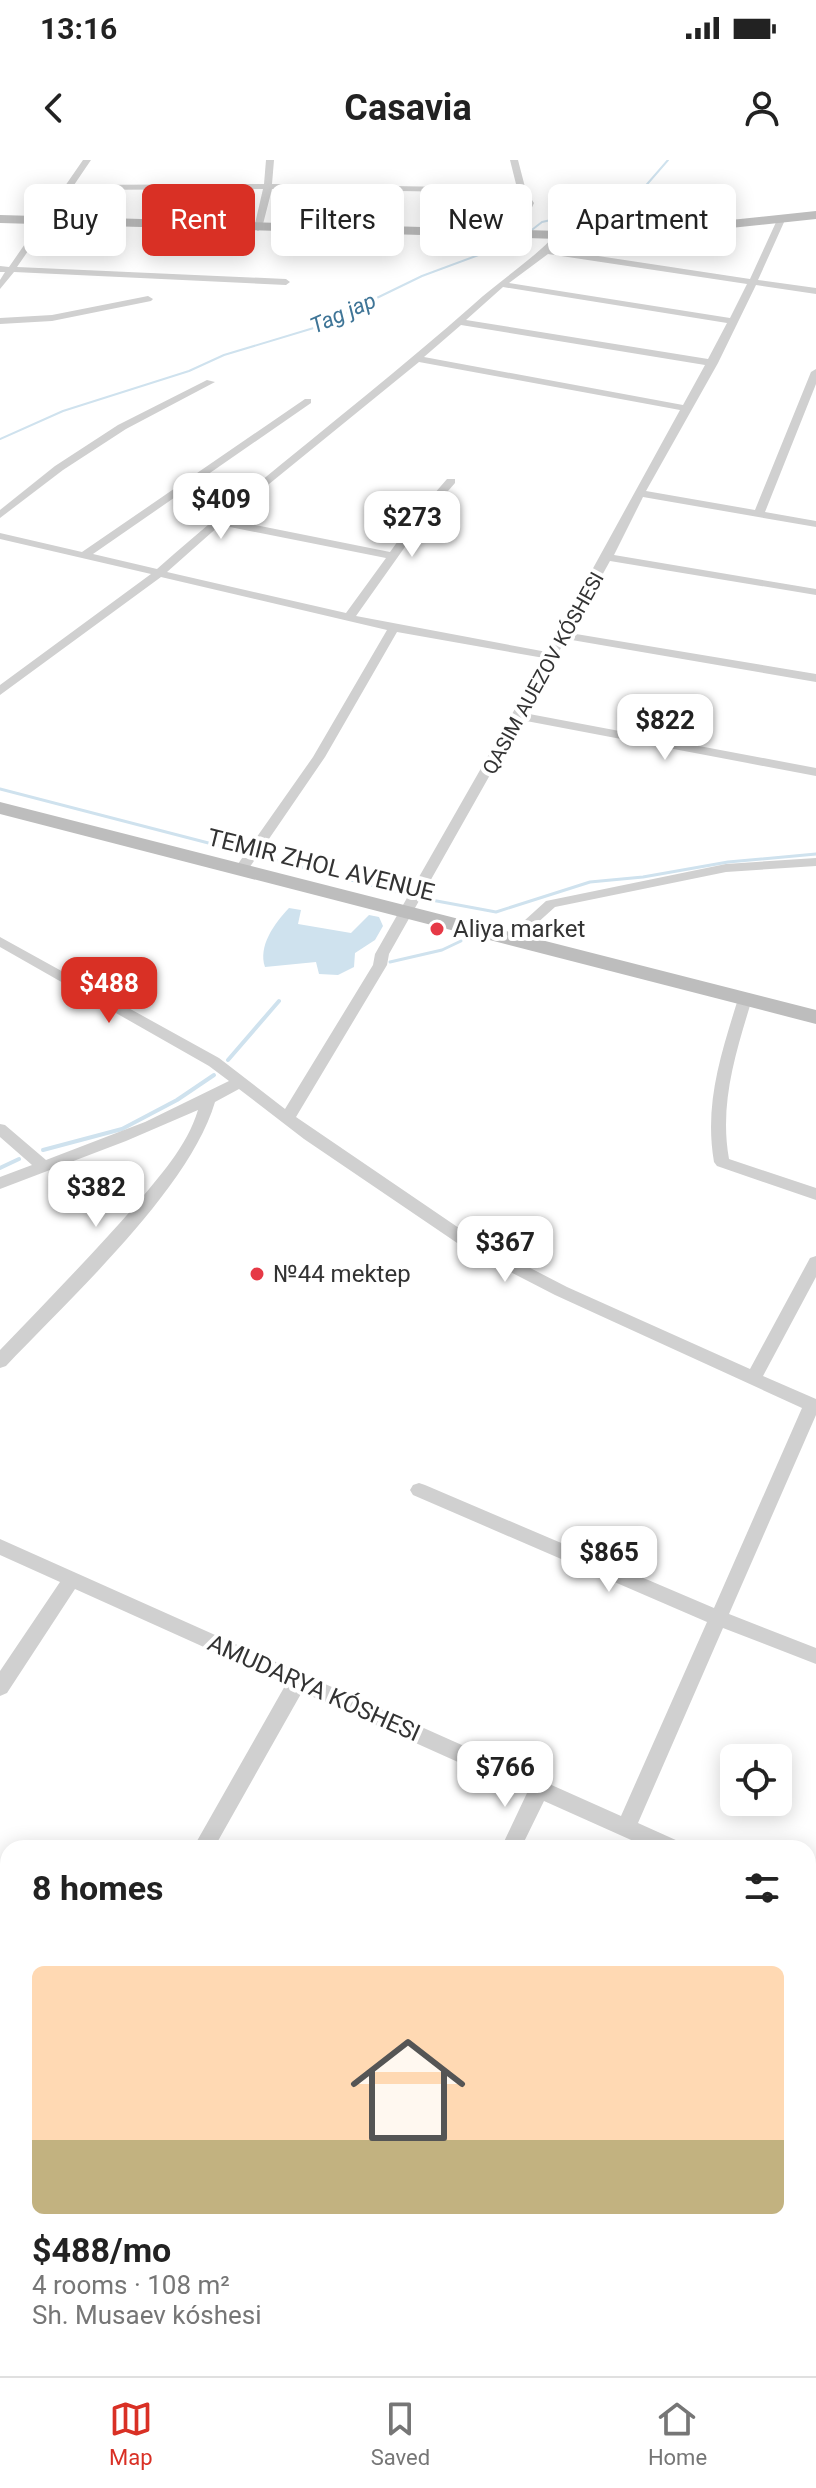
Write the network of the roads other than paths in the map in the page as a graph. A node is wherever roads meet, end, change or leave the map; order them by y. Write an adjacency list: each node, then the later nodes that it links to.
1 (87, 160): 4 (street)
2 (270, 160): 6 (street)
3 (514, 160): 5 (street)
4 (70, 184)
5 (520, 184)
6 (268, 186): 7 (street); 8 (street); 15 (street)
7 (126, 187)
8 (420, 189)
9 (816, 215): 12 (street)
10 (0, 219): 11 (street)
11 (24, 220)
12 (781, 220): 14 (street); 22 (street)
13 (126, 224): 15 (street)
14 (736, 224)
15 (258, 228): 16 (street)
16 (420, 232)
17 (24, 244): 20 (street)
18 (548, 249): 19 (street)
19 (546, 251): 22 (street); 23 (street)
20 (5, 269): 21 (street); 24 (street)
21 (286, 282)
22 (755, 283): 25 (street); 28 (street)
23 (501, 284): 28 (street); 29 (street)
24 (0, 286)
25 (816, 291)
26 (148, 299): 27 (street)
27 (0, 321)
28 (733, 321): 31 (street)
29 (460, 322): 30 (street); 31 (street)
30 (417, 359): 35 (street); 40 (street)
31 (713, 363): 35 (street)
32 (816, 372): 39 (street)
33 (210, 382): 38 (street)
34 (308, 401): 43 (street)
35 (686, 408): 37 (street)
36 (451, 481): 44 (street)
37 (638, 493): 39 (street); 45 (street)
38 (0, 515)
39 (758, 515): 41 (street)
40 (218, 521): 44 (street); 46 (street)
41 (816, 524)
42 (0, 536): 43 (street)
43 (83, 556): 46 (street)
44 (392, 556): 48 (street)
45 (607, 557): 47 (street); 50 (street)
46 (157, 575): 48 (street); 53 (street)
47 (816, 592)
48 (349, 617): 49 (street)
49 (394, 628): 51 (street); 58 (street)
50 (563, 635): 51 (street); 52 (street)
51 (551, 656): 54 (street)
52 (816, 678)
53 (0, 691)
54 (520, 716): 55 (street); 59 (street)
55 (816, 772)
56 (0, 808): 58 (street, TEMIR ZHOL AVENUE)
57 (816, 862): 60 (street)
58 (240, 871): 59 (street, TEMIR ZHOL AVENUE)
59 (407, 914): 60 (street, TEMIR ZHOL AVENUE); 66 (street)
60 (510, 940): 62 (street, TEMIR ZHOL AVENUE)
61 (0, 941): 64 (street)
62 (745, 999): 63 (street, TEMIR ZHOL AVENUE); 70 (street)
63 (816, 1017)
64 (237, 1083): 65 (street); 66 (street)
65 (208, 1100): 68 (street); 72 (street)
66 (288, 1117): 73 (street)
67 (0, 1129): 68 (street)
68 (43, 1166): 69 (street)
69 (0, 1183)
70 (816, 1194)
71 (816, 1262): 73 (street)
72 (0, 1361)
73 (753, 1379): 74 (street)
74 (814, 1406): 78 (street)
75 (419, 1490): 78 (street)
76 (0, 1547): 77 (street, AMUDARYA KÓSHESI)
77 (72, 1579): 80 (street, AMUDARYA KÓSHESI); 81 (street)
78 (718, 1618): 79 (street); 83 (street)
79 (816, 1656)
80 (298, 1681): 82 (street, AMUDARYA KÓSHESI); 84 (street)
81 (0, 1687)
82 (539, 1789): 83 (street, AMUDARYA KÓSHESI); 85 (street)
83 (626, 1828): 86 (street, AMUDARYA KÓSHESI)
84 (208, 1840)
85 (515, 1840)
86 (653, 1840)

